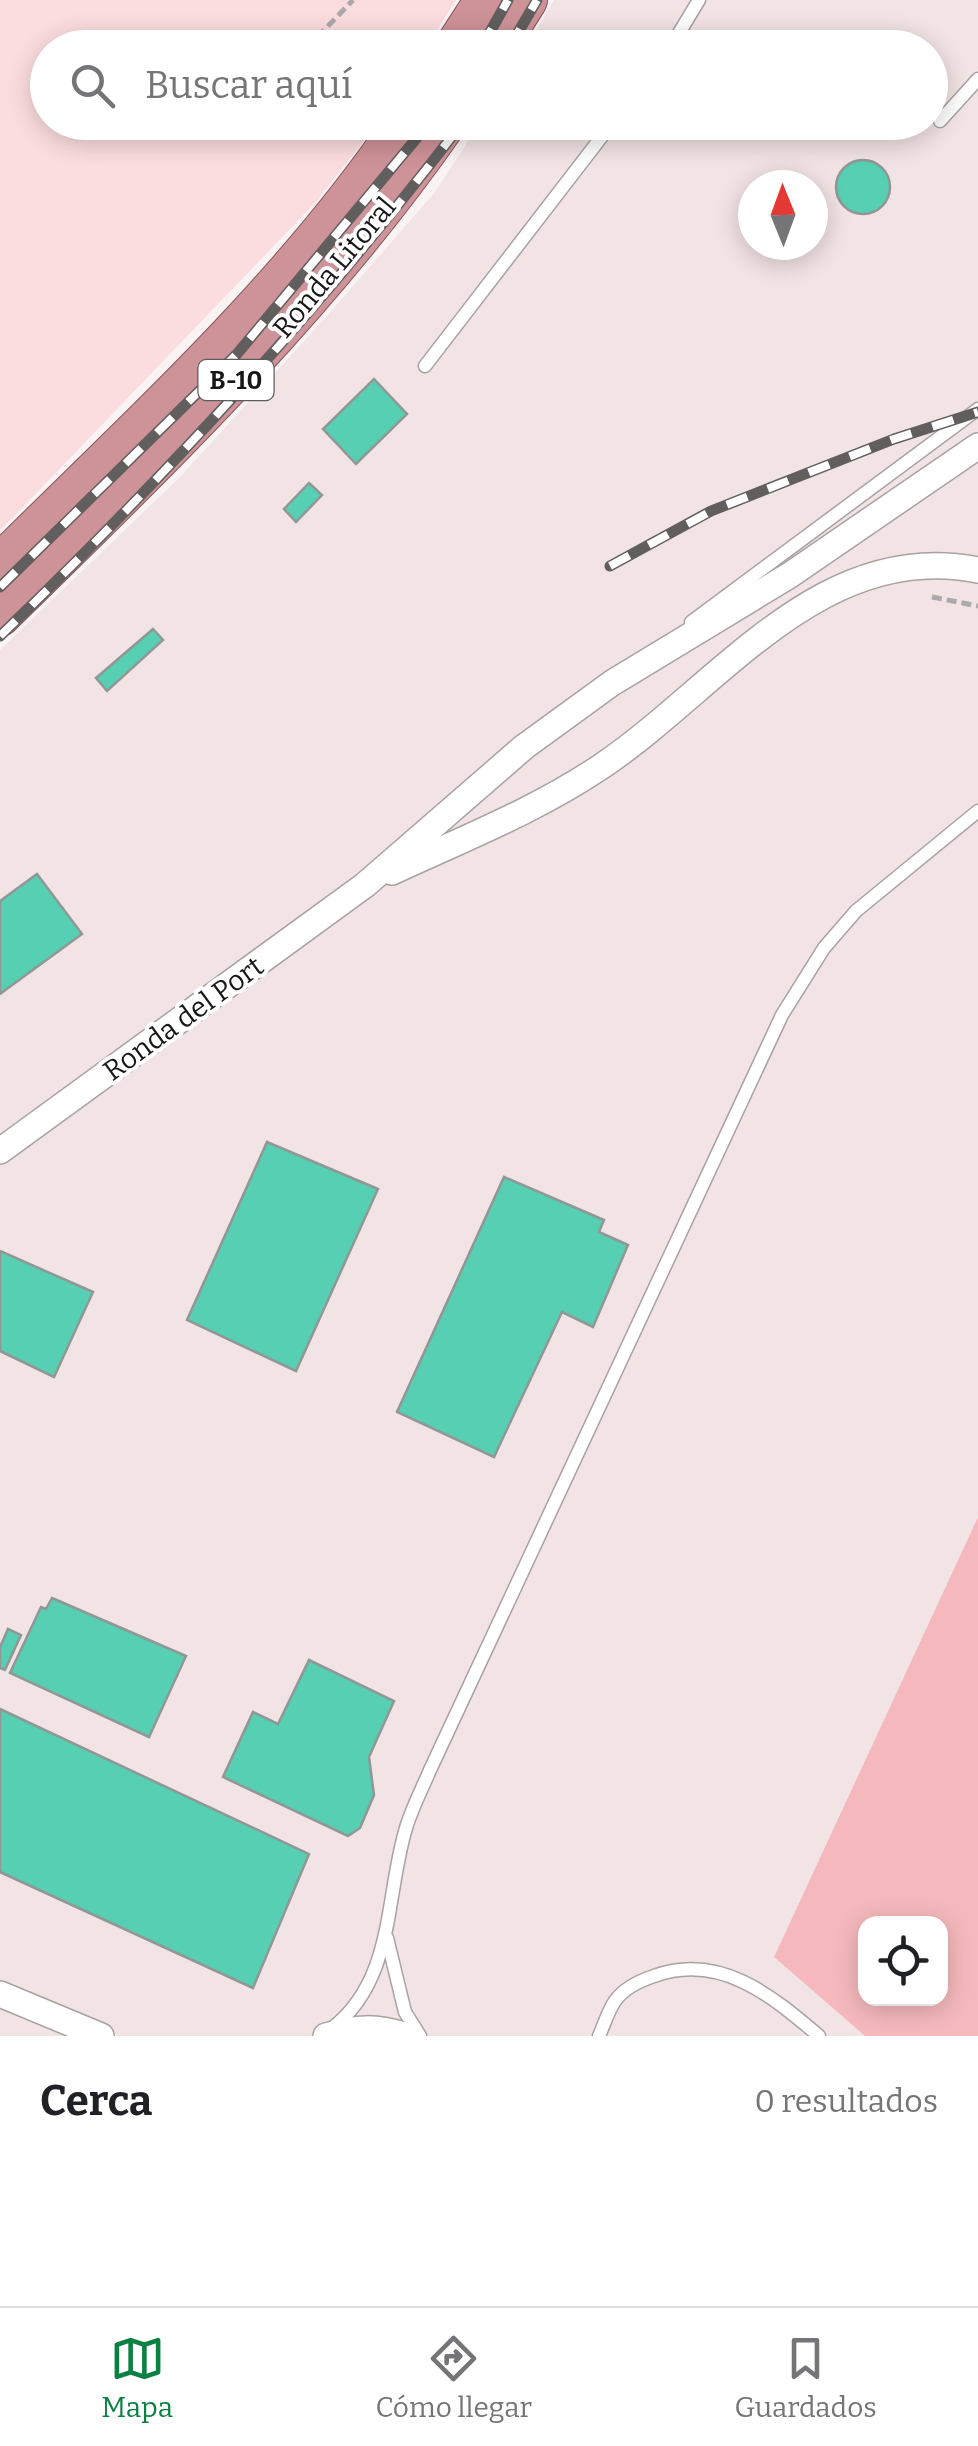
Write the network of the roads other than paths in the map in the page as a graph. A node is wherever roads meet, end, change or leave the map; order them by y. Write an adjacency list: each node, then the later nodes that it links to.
1 (485, 0): 4 (highway)
2 (526, 0): 5 (highway)
3 (699, 0): 6 (lane)
4 (466, 30)
5 (507, 30)
6 (681, 30)
7 (978, 80): 8 (lane)
8 (948, 113)
9 (391, 140): 15 (highway, Ronda Litoral / B-10)
10 (435, 140): 17 (highway, Ronda Litoral / B-10)
11 (599, 140): 12 (lane)
12 (425, 366)
13 (978, 409): 18 (lane)
14 (978, 446): 18 (street)
15 (0, 564)
16 (978, 570): 20 (street)
17 (0, 616)
18 (636, 665): 20 (street)
19 (978, 811): 22 (lane)
20 (365, 884): 21 (street, Ronda del Port)
21 (0, 1152)
22 (387, 1938): 25 (lane); 27 (lane)
23 (0, 1994): 24 (street)
24 (101, 2036)
25 (324, 2036): 26 (street)
26 (406, 2036)
27 (420, 2036)
28 (599, 2036): 29 (lane)
29 (819, 2036)

